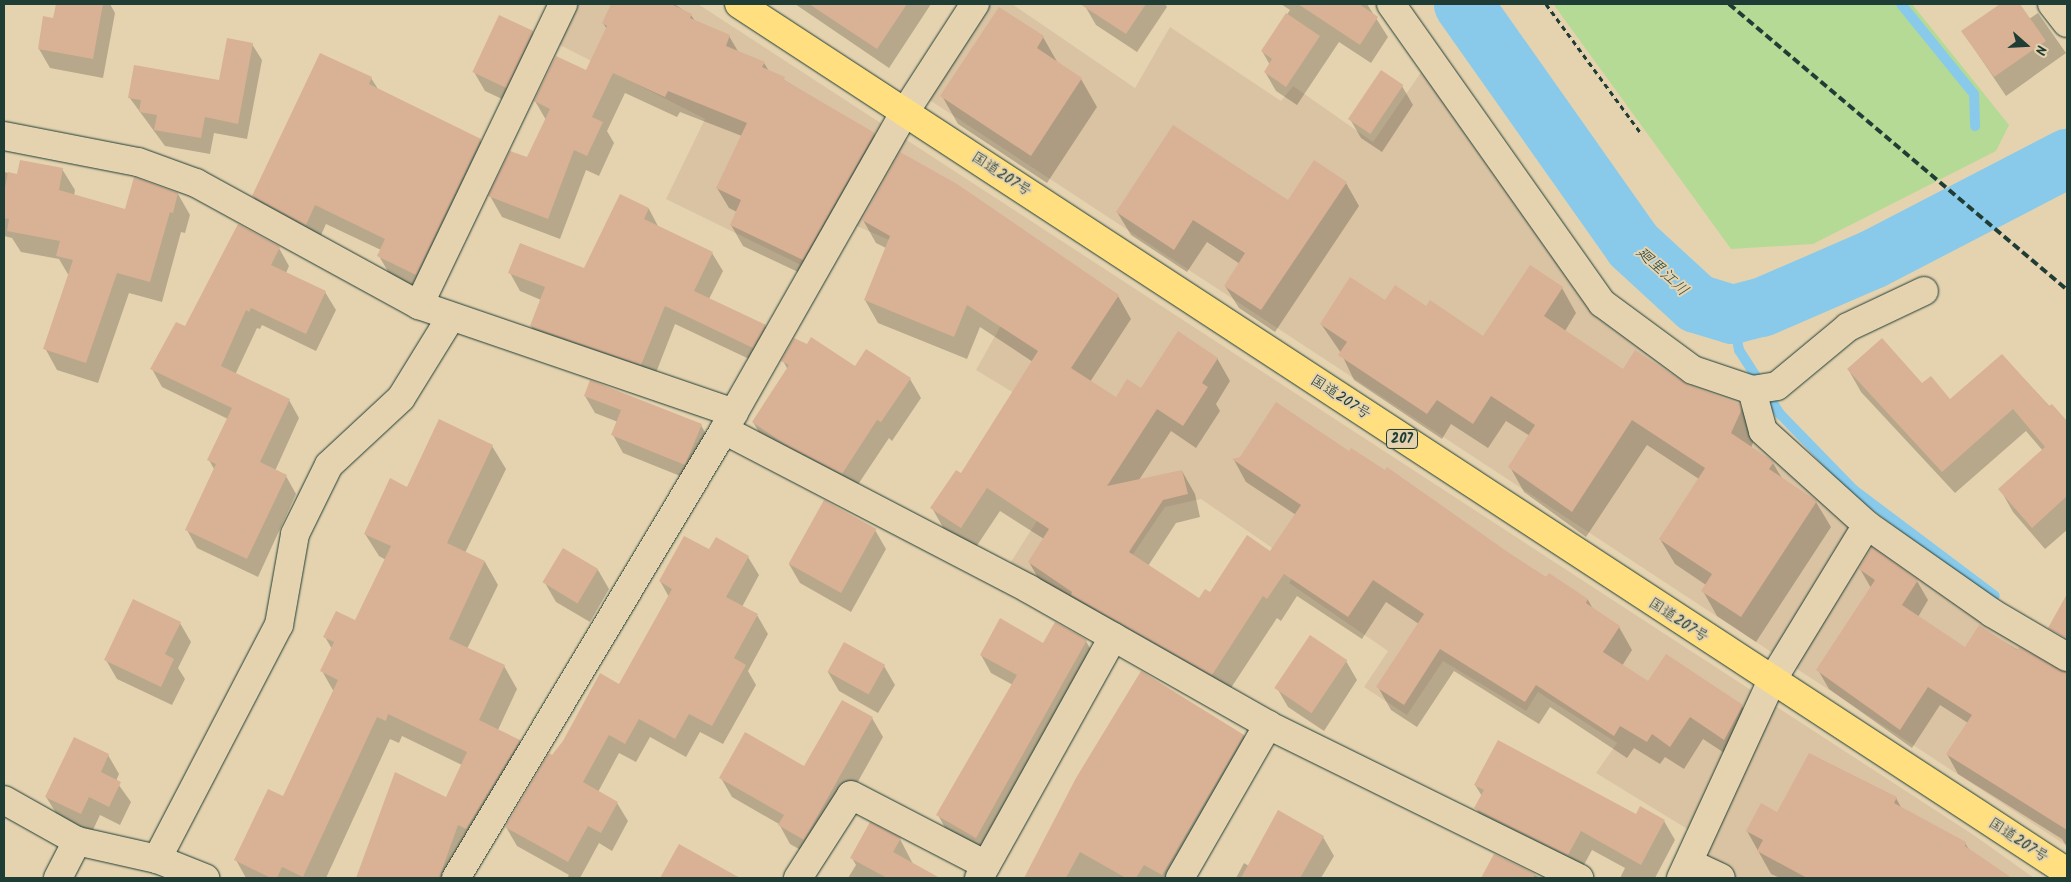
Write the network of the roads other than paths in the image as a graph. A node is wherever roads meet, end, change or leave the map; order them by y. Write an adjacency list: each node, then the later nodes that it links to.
1 (563, 4): 10 (street)
2 (739, 4): 7 (highway, 国道207号 / 207)
3 (975, 4): 7 (street)
4 (1391, 4): 12 (street)
5 (2052, 4): 6 (street)
6 (2067, 23)
7 (906, 112): 13 (street); 17 (highway, 国道207号 / 207)
8 (4, 136): 10 (street)
9 (1924, 291): 12 (street)
10 (419, 305): 11 (street)
11 (451, 317): 13 (street); 21 (street)
12 (1764, 388): 14 (street)
13 (729, 422): 15 (street); 27 (street)
14 (1868, 525): 16 (street); 17 (street)
15 (1113, 637): 18 (street); 23 (street)
16 (2067, 657)
17 (1771, 682): 22 (street); 24 (highway, 国道207号 / 207)
18 (1268, 724): 29 (street); 30 (street)
19 (4, 800): 20 (street)
20 (77, 841): 21 (street); 25 (street)
21 (157, 859): 26 (street)
22 (1685, 871): 31 (street)
23 (982, 872): 28 (street)
24 (2067, 872)
25 (58, 878)
26 (205, 878)
27 (456, 878)
28 (798, 878)
29 (1180, 878)
30 (1579, 878)
31 (1721, 878)

